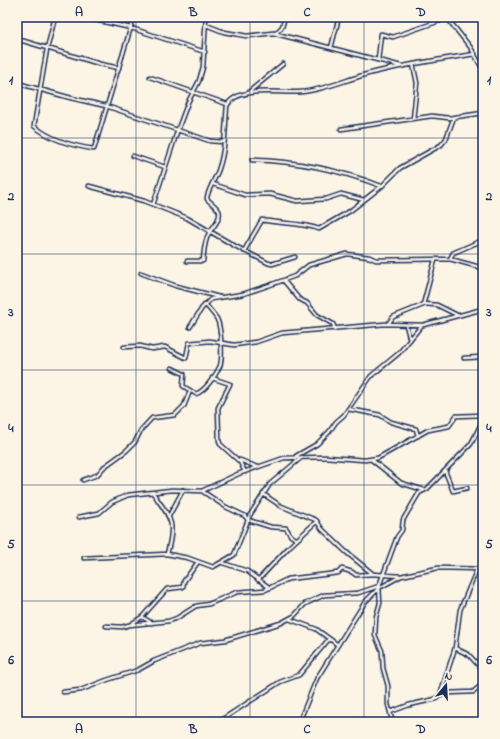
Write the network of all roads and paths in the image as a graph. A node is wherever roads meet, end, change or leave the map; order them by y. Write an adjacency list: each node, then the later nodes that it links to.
1 (55, 17): 17 (street)
2 (83, 17): 12 (street)
3 (134, 17): 12 (street)
4 (206, 17): 10 (street)
5 (285, 17): 11 (street)
6 (339, 17): 16 (street)
7 (448, 17): 19 (street); 20 (street)
8 (474, 17): 9 (street)
9 (482, 19)
10 (206, 25): 13 (street); 18 (street)
11 (282, 27): 13 (street); 14 (street)
12 (131, 28): 18 (street); 24 (street)
13 (276, 33): 14 (street)
14 (284, 36): 16 (street)
15 (17, 40): 17 (street)
16 (331, 48): 20 (street)
17 (47, 49): 24 (street); 28 (street)
18 (205, 52): 30 (street)
19 (475, 54): 22 (street); 25 (street)
20 (378, 60): 23 (street)
21 (283, 64): 29 (street)
22 (413, 64): 23 (street); 35 (street)
23 (401, 66): 29 (street)
24 (119, 68): 32 (street)
25 (483, 70)
26 (150, 77): 30 (street)
27 (17, 83): 28 (street)
28 (40, 89): 32 (street); 32 (street)
29 (250, 92): 31 (street)
30 (193, 93): 31 (street); 36 (street)
31 (227, 104): 38 (street)
32 (106, 106): 36 (street)
33 (483, 113): 34 (street)
34 (454, 117): 35 (street); 44 (street)
35 (413, 119): 37 (street)
36 (178, 129): 38 (street); 41 (street)
37 (341, 129)
38 (224, 142): 42 (street)
39 (133, 156): 41 (street)
40 (252, 160): 44 (street)
41 (165, 167): 46 (street)
42 (213, 184): 45 (street); 47 (street)
43 (90, 186): 46 (street)
44 (382, 186): 45 (street)
45 (364, 200): 49 (street)
46 (153, 205): 47 (street)
47 (210, 232): 49 (street); 53 (street)
48 (483, 240): 51 (street)
49 (244, 251): 50 (street)
50 (295, 257)
51 (450, 259): 52 (street); 54 (street)
52 (435, 260): 56 (street); 59 (street)
53 (187, 261)
54 (483, 268)
55 (141, 273): 57 (street)
56 (284, 280): 57 (street); 66 (street)
57 (219, 297): 58 (street)
58 (205, 304): 65 (street); 68 (street)
59 (424, 304): 61 (street); 62 (street)
60 (483, 309): 61 (street)
61 (457, 315): 64 (street)
62 (387, 324): 63 (street); 66 (street)
63 (406, 325): 64 (street); 67 (street)
64 (422, 325): 67 (street)
65 (190, 327)
66 (335, 329): 68 (street)
67 (410, 340): 75 (street)
68 (221, 342): 69 (street); 73 (street)
69 (124, 347)
70 (483, 356): 71 (street)
71 (464, 358)
72 (172, 368): 74 (street)
73 (212, 378): 74 (street); 81 (street)
74 (190, 392): 86 (street)
75 (348, 409): 78 (street); 79 (street)
76 (483, 415): 78 (street)
77 (483, 420): 85 (street)
78 (418, 436): 82 (street)
79 (296, 457): 80 (street); 83 (street)
80 (303, 457): 82 (street); 92 (street)
81 (237, 459): 83 (street); 84 (street)
82 (371, 460): 90 (street)
83 (258, 467): 84 (street)
84 (245, 472): 89 (street)
85 (445, 472): 87 (street); 90 (street)
86 (83, 480)
87 (467, 488)
88 (183, 490): 89 (street); 91 (street); 93 (street)
89 (202, 491): 95 (street)
90 (424, 491): 105 (street)
91 (152, 493): 93 (street); 94 (street)
92 (263, 494): 95 (street); 96 (street)
93 (169, 516): 98 (street)
94 (79, 517)
95 (248, 520): 97 (street); 101 (street)
96 (317, 521): 97 (street); 104 (street)
97 (296, 539): 107 (street)
98 (167, 554): 99 (street); 100 (street)
99 (84, 558)
100 (198, 562): 101 (street); 110 (street)
101 (222, 563): 107 (street)
102 (477, 569): 103 (street); 106 (street); 117 (street)
103 (483, 569)
104 (373, 574): 105 (street); 109 (street)
105 (384, 576): 106 (street); 108 (street)
106 (401, 576): 108 (street)
107 (258, 580): 109 (street)
108 (379, 587): 111 (street); 116 (street); 122 (street)
109 (270, 588): 112 (street)
110 (142, 617): 112 (street); 113 (street)
111 (289, 619): 115 (street); 120 (street)
112 (153, 623): 113 (street)
113 (129, 625): 114 (street)
114 (106, 626)
115 (329, 639): 116 (street); 124 (street)
116 (338, 645): 125 (street)
117 (455, 648): 118 (street); 121 (street)
118 (480, 667)
119 (483, 684): 121 (street)
120 (63, 692)
121 (440, 695): 122 (street)
122 (390, 712): 123 (street)
123 (392, 720)
124 (218, 722)
125 (300, 722)

